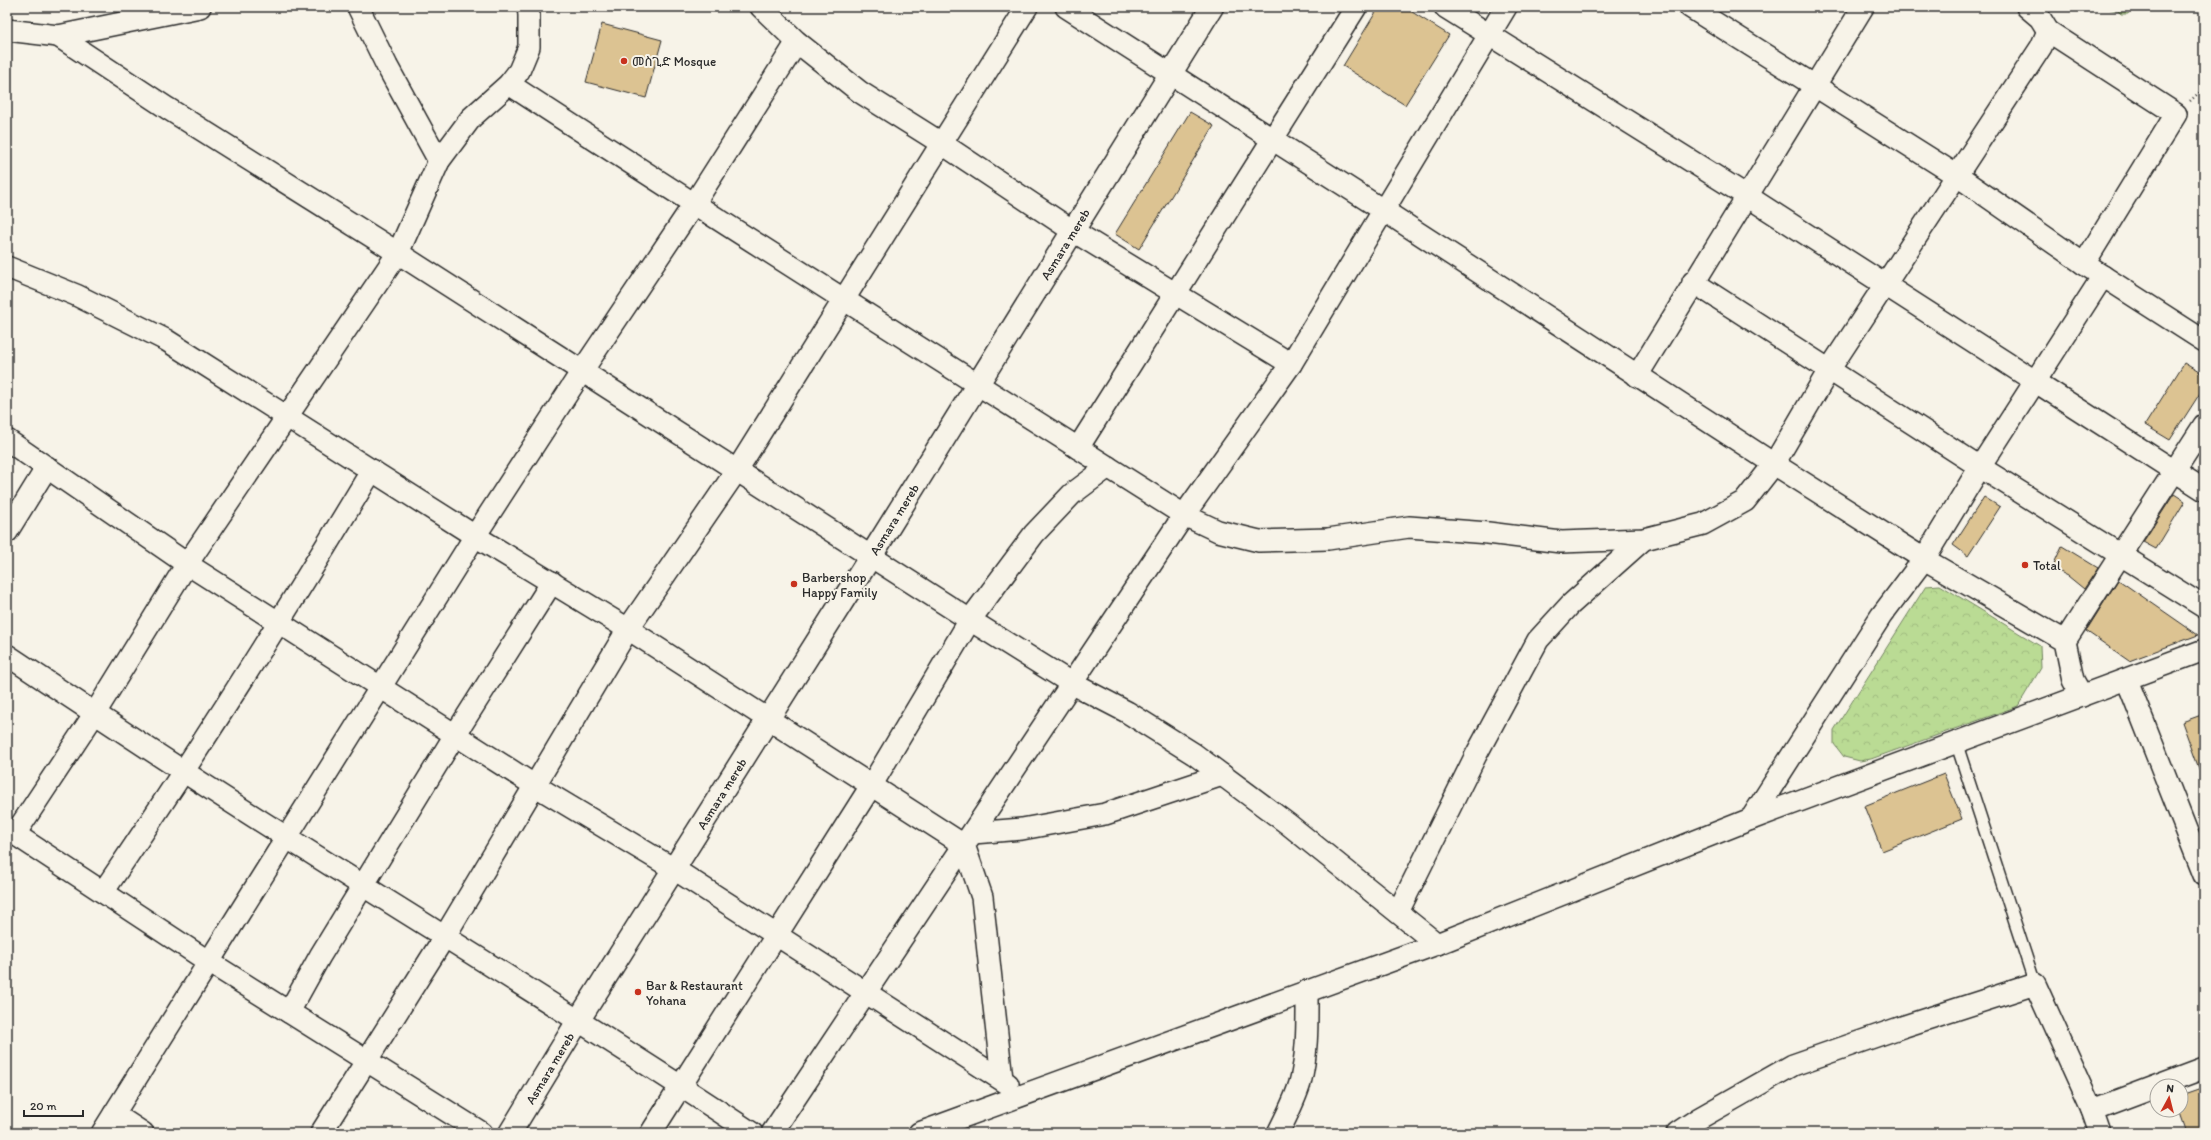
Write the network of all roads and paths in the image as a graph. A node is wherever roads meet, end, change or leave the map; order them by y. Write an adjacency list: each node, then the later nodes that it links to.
1 (200, 7): 17 (street)
2 (358, 7): 24 (street)
3 (528, 7): 20 (street)
4 (761, 7): 18 (street)
5 (1026, 7): 23 (street)
6 (1066, 7): 19 (street)
7 (1212, 7): 19 (highway, Asmara mereb)
8 (1356, 7): 22 (street)
9 (1445, 7): 16 (street)
10 (1506, 7): 16 (street)
11 (1690, 7): 21 (street)
12 (1863, 7): 21 (street)
13 (2027, 7): 15 (street)
14 (7, 30): 17 (street)
15 (2048, 31): 25 (street); 31 (street)
16 (1489, 34): 26 (street); 28 (street)
17 (58, 36): 30 (street)
18 (797, 42): 23 (street); 27 (street)
19 (1170, 76): 22 (street); 29 (highway, Asmara mereb)
20 (509, 84): 24 (street); 27 (street)
21 (1815, 86): 25 (street); 26 (street)
22 (1272, 138): 28 (street); 36 (street)
23 (941, 143): 29 (street); 37 (street)
24 (439, 161): 30 (street)
25 (1956, 175): 31 (street); 35 (street)
26 (1747, 196): 34 (street); 35 (street)
27 (694, 204): 37 (street); 41 (street)
28 (1383, 210): 39 (street); 42 (street)
29 (1073, 230): 36 (street); 44 (highway, Asmara mereb)
30 (398, 253): 41 (street); 45 (street)
31 (2084, 264): 33 (street)
32 (7, 267): 45 (street)
33 (2103, 276): 38 (street); 43 (street)
34 (1693, 282): 40 (street); 42 (street)
35 (1886, 285): 40 (street); 43 (street)
36 (1177, 293): 39 (street); 48 (street)
37 (844, 300): 44 (street); 55 (street)
38 (2204, 341)
39 (1291, 364): 57 (street)
40 (1829, 370): 49 (street); 52 (street)
41 (582, 371): 55 (street); 59 (street)
42 (1636, 376): 49 (street)
43 (2036, 380): 52 (street); 53 (street)
44 (977, 384): 48 (street); 62 (highway, Asmara mereb)
45 (288, 417): 54 (street); 64 (street)
46 (2204, 425): 53 (street)
47 (7, 440): 50 (street)
48 (1078, 448): 51 (street)
49 (1774, 464): 60 (street); 63 (street)
50 (47, 466): 58 (street); 64 (street)
51 (1108, 467): 57 (street); 67 (street)
52 (1980, 467): 61 (street); 63 (street)
53 (2175, 469): 56 (street); 61 (street)
54 (372, 470): 59 (street); 68 (street)
55 (737, 470): 62 (street); 69 (street)
56 (2204, 490)
57 (1184, 515): 60 (street); 74 (street)
58 (7, 532)
59 (475, 536): 65 (street); 75 (street)
60 (1644, 538): 93 (street)
61 (2120, 555): 66 (street); 70 (street)
62 (871, 556): 67 (street); 78 (highway, Asmara mereb)
63 (1924, 559): 70 (street); 85 (street)
64 (187, 564): 68 (street); 77 (street)
65 (552, 582): 69 (street); 79 (street)
66 (2204, 608)
67 (970, 620): 74 (street); 84 (street)
68 (280, 623): 75 (street); 81 (street)
69 (628, 629): 78 (street); 83 (street)
70 (2065, 642): 76 (street)
71 (2204, 650): 73 (street)
72 (7, 655): 77 (street)
73 (2128, 680): 76 (street); 90 (street)
74 (1071, 683): 82 (street); 88 (street)
75 (380, 688): 79 (street); 87 (street)
76 (2082, 696): 80 (street)
77 (95, 713): 81 (street); 86 (street)
78 (767, 720): 84 (street); 89 (highway, Asmara mereb)
79 (455, 735): 83 (street); 91 (street)
80 (1956, 742): 85 (street); 98 (lane)
81 (185, 772): 87 (street); 92 (street)
82 (1222, 775): 88 (street); 93 (street)
83 (534, 785): 89 (street); 95 (street)
84 (871, 786): 88 (street); 94 (street)
85 (1751, 819): 96 (street)
86 (11, 832): 92 (street)
87 (287, 838): 91 (street); 97 (street)
88 (968, 839): 100 (street); 105 (street)
89 (674, 869): 94 (street); 102 (highway, Asmara mereb)
90 (2204, 875)
91 (364, 886): 95 (street); 101 (street)
92 (103, 892): 97 (street)
93 (1398, 912): 96 (street)
94 (776, 934): 100 (street); 106 (street)
95 (445, 936): 102 (street); 103 (street)
96 (1438, 944): 99 (street)
97 (209, 962): 101 (street); 109 (street)
98 (2035, 984): 108 (street); 120 (street)
99 (1308, 991): 107 (street); 119 (street)
100 (867, 993): 105 (street); 117 (street)
101 (289, 1012): 103 (street)
102 (578, 1021): 106 (street); 114 (highway, Asmara mereb)
103 (367, 1061): 112 (street); 113 (street)
104 (2204, 1068): 108 (street)
105 (1002, 1079): 107 (street)
106 (680, 1085): 115 (street); 116 (street)
107 (1023, 1096): 118 (street)
108 (2092, 1110): 121 (street)
109 (114, 1114): 110 (street); 111 (street)
110 (102, 1133)
111 (143, 1133)
112 (321, 1133)
113 (482, 1133)
114 (510, 1133)
115 (651, 1133)
116 (752, 1133)
117 (772, 1133)
118 (919, 1133)
119 (1278, 1133)
120 (1677, 1133)
121 (2100, 1133)

